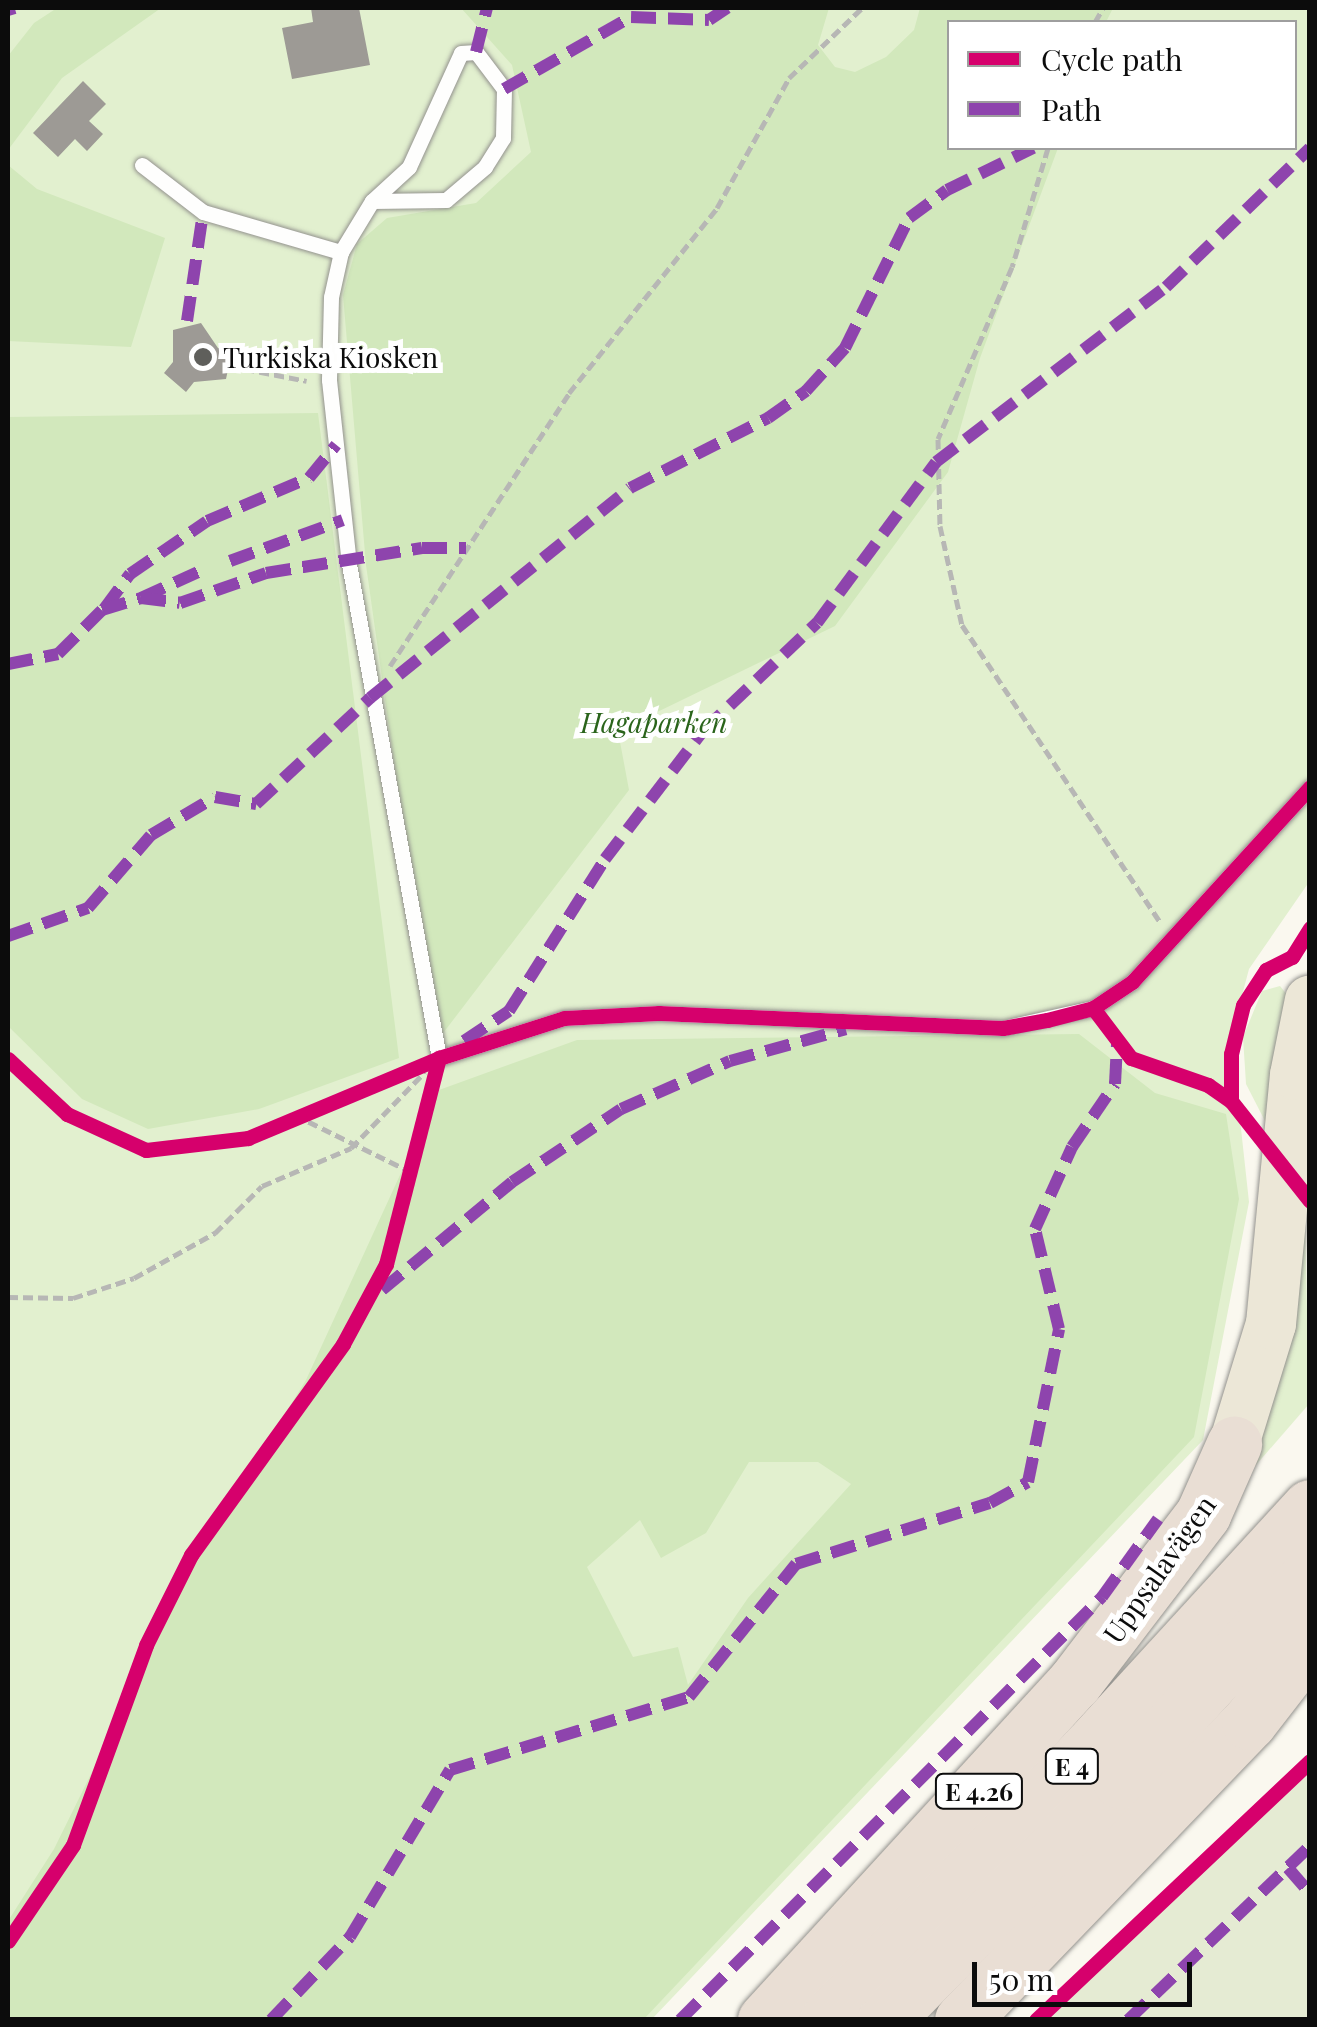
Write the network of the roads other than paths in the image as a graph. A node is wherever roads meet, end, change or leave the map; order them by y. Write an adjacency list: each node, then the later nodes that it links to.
1 (142, 165): 3 (lane)
2 (372, 201): 2 (lane); 3 (lane)
3 (341, 252): 4 (lane)
4 (1310, 787)
5 (1310, 1000): 6 (main road, Uppsalavägen / E 4.26)
6 (1234, 1444): 14 (highway, Uppsalavägen / E 4.26)
7 (1310, 1507): 15 (highway, E 4)
8 (1310, 1574): 16 (highway, E 4)
9 (1310, 1643): 12 (highway)
10 (1310, 1658): 12 (main road)
11 (1310, 1700): 13 (highway)
12 (1249, 1722): 13 (highway)
13 (1028, 1956): 17 (highway)
14 (765, 2020)
15 (826, 2020)
16 (885, 2020)
17 (962, 2020)

